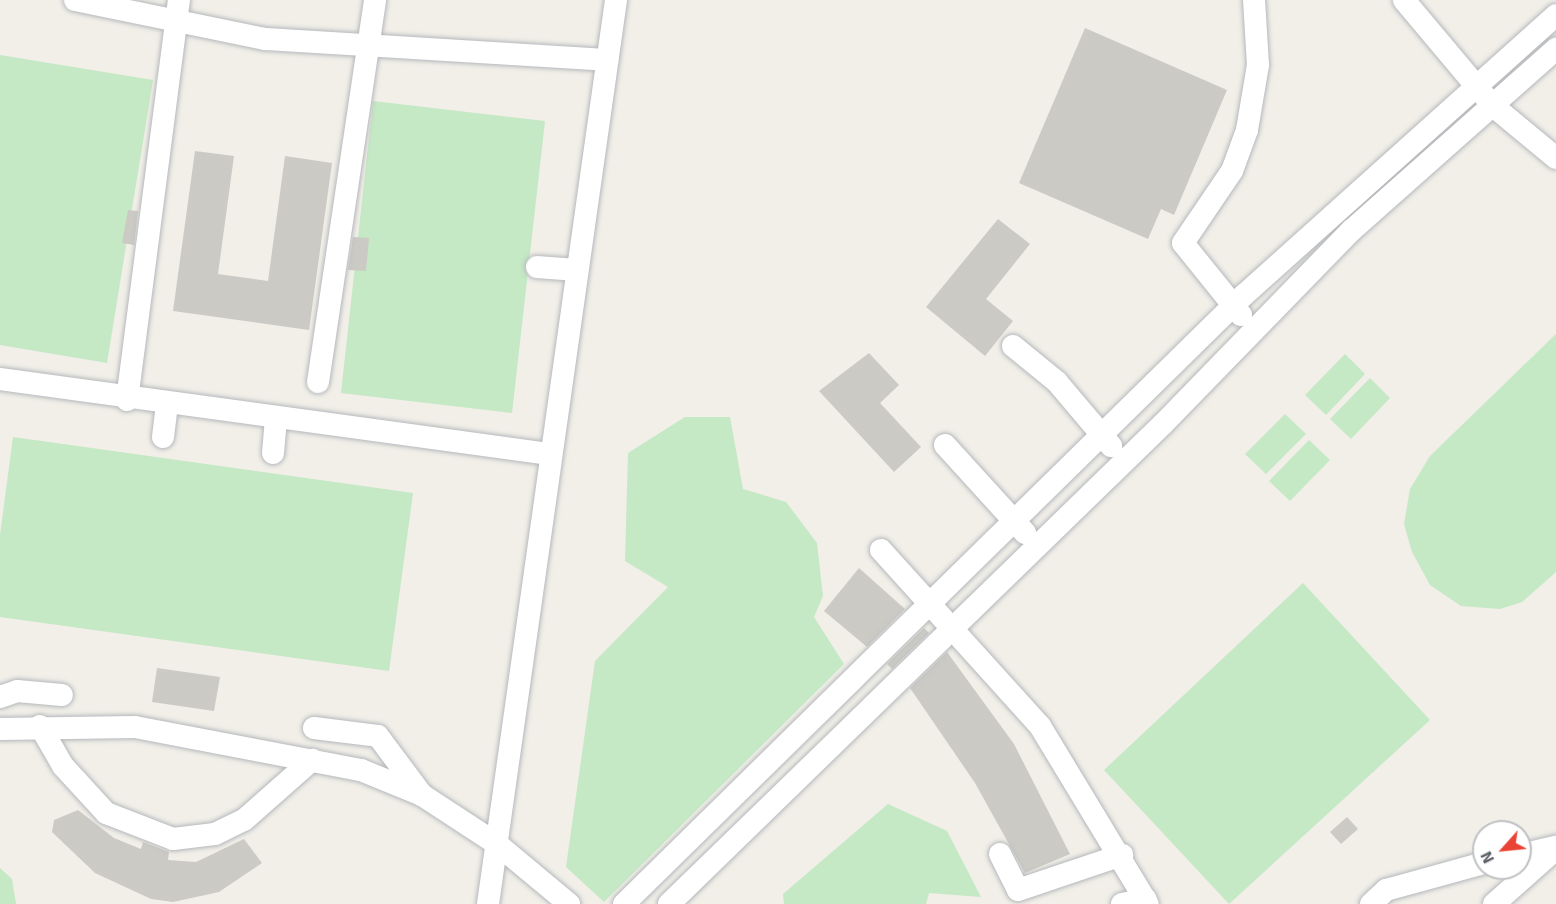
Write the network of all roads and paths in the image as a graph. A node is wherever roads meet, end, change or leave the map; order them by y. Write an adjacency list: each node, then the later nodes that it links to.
1 (75, 0): 6 (lane)
2 (375, 0): 8 (lane)
3 (616, 0): 10 (lane)
4 (1254, 0): 16 (lane)
5 (1404, 0): 11 (lane)
6 (178, 10): 8 (lane); 21 (lane)
7 (1556, 15): 11 (lane)
8 (368, 46): 10 (lane); 20 (lane)
9 (1556, 49): 12 (lane)
10 (607, 60): 15 (lane)
11 (1475, 87): 12 (lane); 16 (lane)
12 (1492, 105): 13 (lane); 17 (lane)
13 (1556, 158)
14 (537, 267): 15 (lane)
15 (577, 270): 28 (lane)
16 (1233, 306): 17 (lane); 24 (lane)
17 (1254, 330): 29 (lane)
18 (1013, 346): 24 (lane)
19 (0, 379): 21 (lane)
20 (318, 382)
21 (127, 400): 22 (lane)
22 (167, 405): 23 (lane); 25 (lane)
23 (276, 418): 27 (lane); 28 (lane)
24 (1103, 436): 29 (lane); 30 (lane)
25 (163, 437)
26 (945, 445): 30 (lane)
27 (273, 453)
28 (550, 454): 42 (lane)
29 (1123, 462): 31 (lane)
30 (1017, 522): 31 (lane); 33 (lane)
31 (1036, 546): 34 (lane)
32 (881, 550): 33 (lane)
33 (929, 605): 34 (lane); 51 (lane)
34 (953, 628): 46 (lane); 52 (lane)
35 (63, 695): 36 (lane)
36 (0, 697)
37 (40, 726): 39 (lane); 40 (lane); 40 (lane)
38 (314, 728): 41 (lane)
39 (0, 729)
40 (312, 760): 41 (lane)
41 (422, 795): 42 (lane)
42 (497, 844): 49 (lane); 50 (lane)
43 (1556, 848): 44 (lane); 55 (lane)
44 (1532, 853)
45 (1000, 854): 46 (lane)
46 (1122, 855): 48 (lane)
47 (1472, 866): 54 (lane)
48 (1146, 902): 53 (lane)
49 (488, 904)
50 (568, 904)
51 (624, 904)
52 (669, 904)
53 (1122, 904)
54 (1371, 904)
55 (1494, 904)

